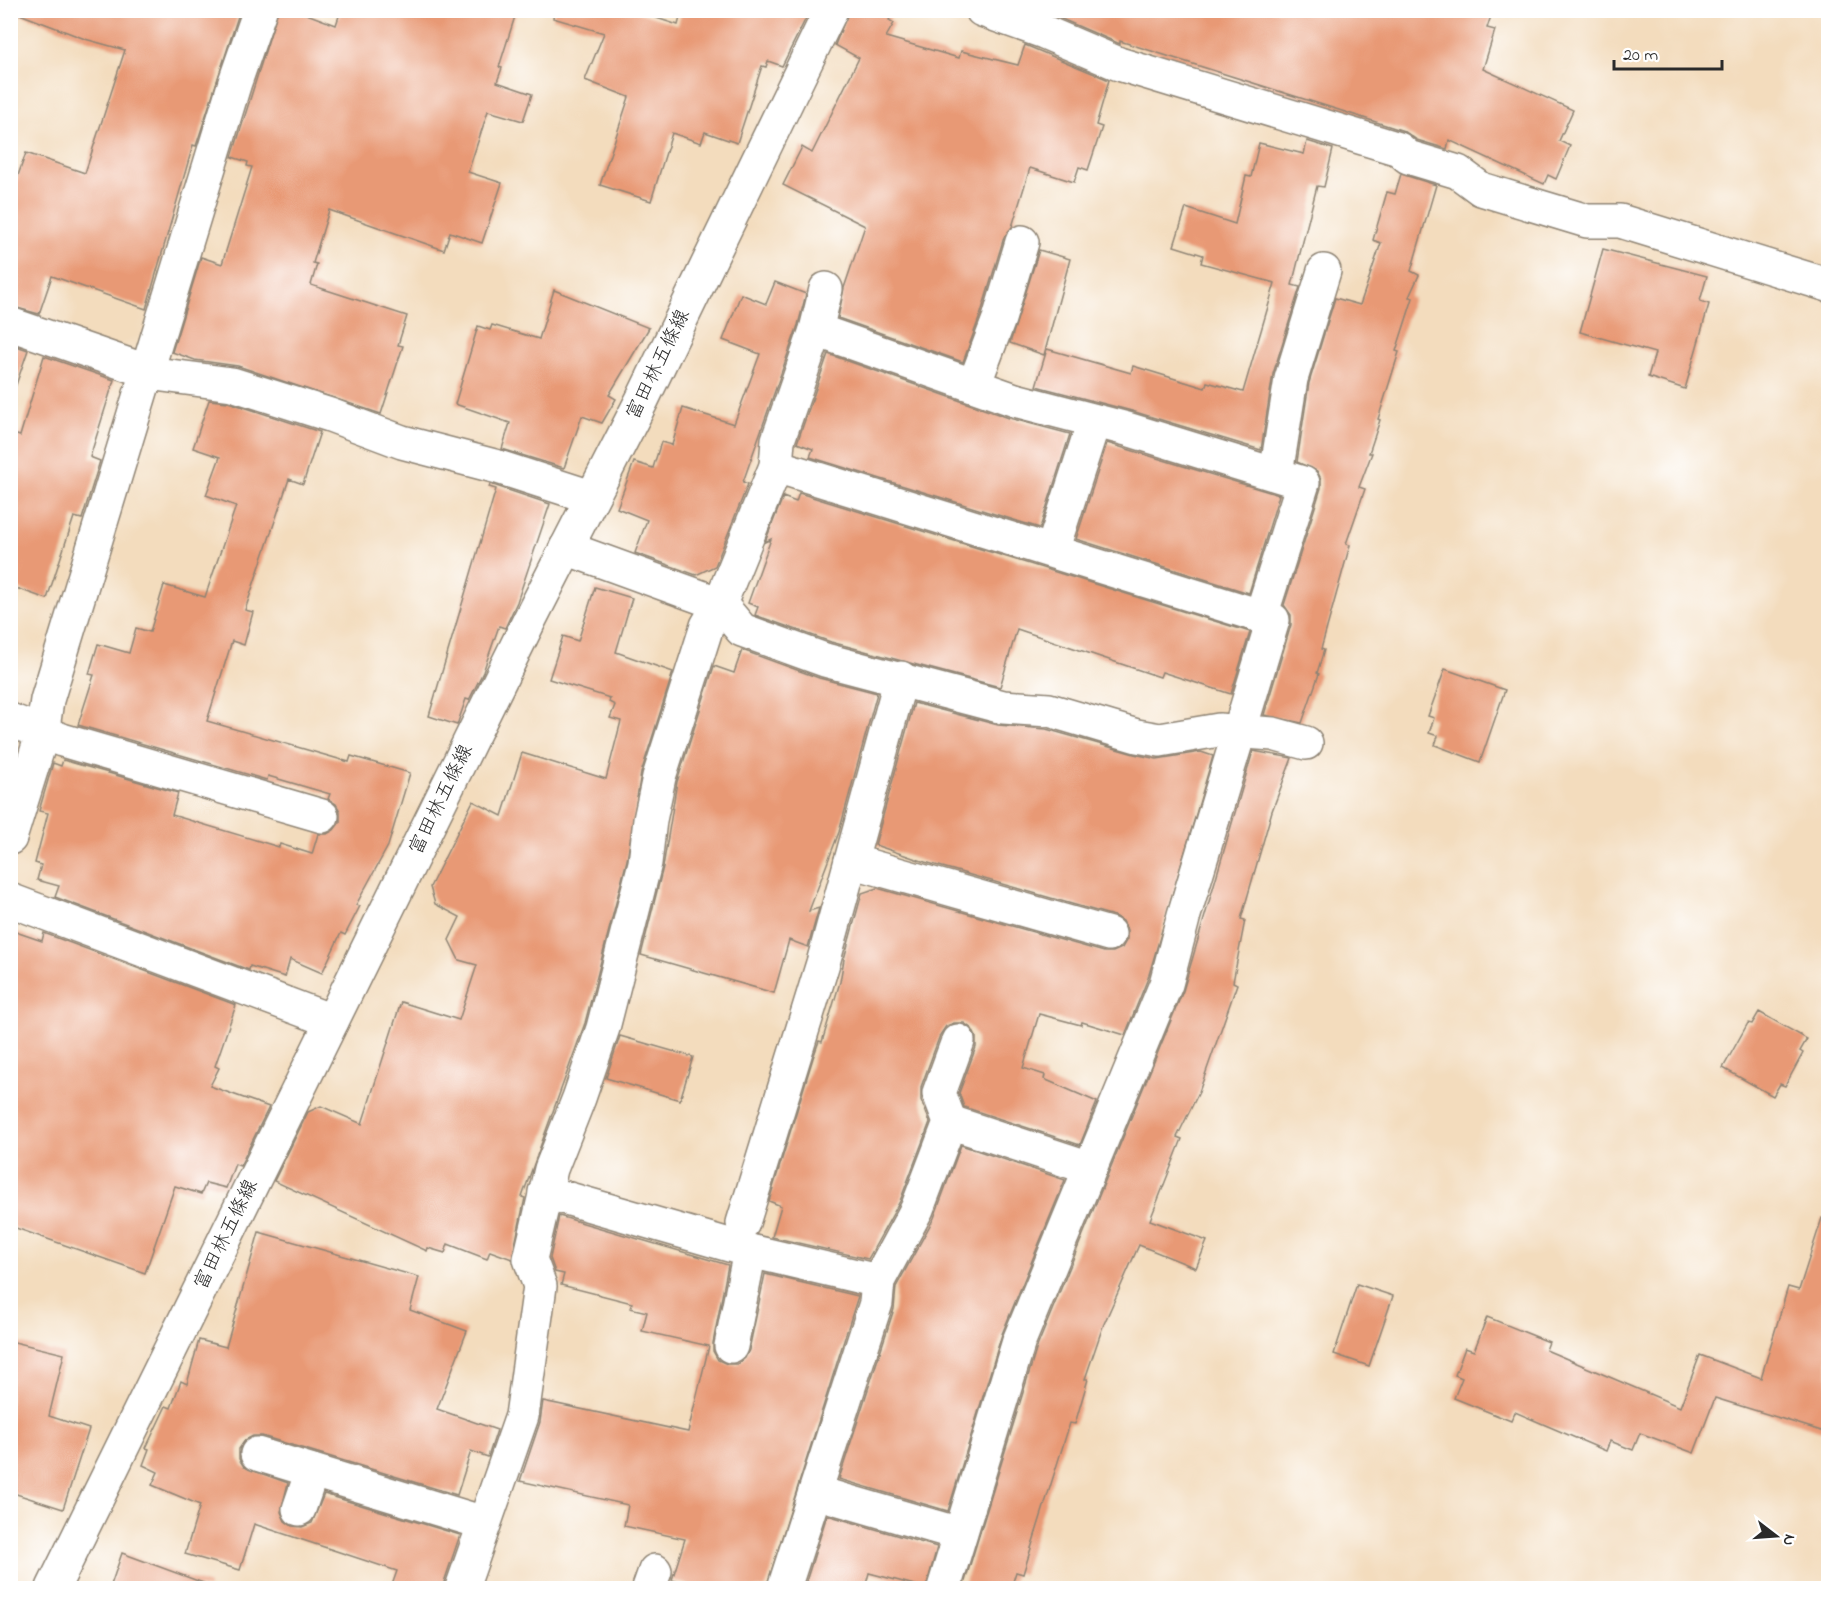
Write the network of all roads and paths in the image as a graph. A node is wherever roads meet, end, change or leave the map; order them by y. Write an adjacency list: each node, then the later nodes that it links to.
1 (260, 10): 10 (street)
2 (831, 10): 15 (street, 富田林五條線)
3 (982, 10): 6 (street)
4 (1022, 242): 11 (street)
5 (1324, 271): 14 (street)
6 (1828, 285)
7 (826, 289): 9 (street)
8 (10, 324): 10 (street)
9 (816, 330): 11 (street); 13 (street)
10 (147, 371): 15 (street); 22 (street)
11 (974, 385): 12 (street)
12 (1094, 422): 14 (street); 17 (street)
13 (776, 466): 17 (street); 18 (street)
14 (1276, 474): 19 (street)
15 (591, 497): 16 (street, 富田林五條線)
16 (566, 548): 18 (street); 30 (street, 富田林五條線)
17 (1052, 551): 19 (street)
18 (720, 603): 20 (street); 34 (street)
19 (1261, 616): 23 (street)
20 (901, 678): 23 (street); 27 (street)
21 (10, 720): 22 (street)
22 (43, 730): 25 (street); 26 (street)
23 (1240, 732): 24 (street); 33 (street)
24 (1306, 743)
25 (322, 816)
26 (10, 838)
27 (851, 861): 29 (street); 35 (street)
28 (10, 900): 30 (street)
29 (1109, 934)
30 (332, 1021): 44 (street, 富田林五條線)
31 (958, 1041): 32 (street)
32 (950, 1122): 33 (street); 36 (street)
33 (1090, 1168): 43 (street)
34 (545, 1192): 35 (street); 42 (street)
35 (747, 1237): 36 (street); 37 (street)
36 (878, 1281): 40 (street)
37 (731, 1347)
38 (257, 1454): 39 (street)
39 (312, 1471): 41 (street); 42 (street)
40 (815, 1492): 43 (street); 46 (street)
41 (299, 1509)
42 (484, 1523): 45 (street)
43 (960, 1534): 47 (street)
44 (53, 1588)
45 (462, 1588)
46 (783, 1588)
47 (944, 1588)

